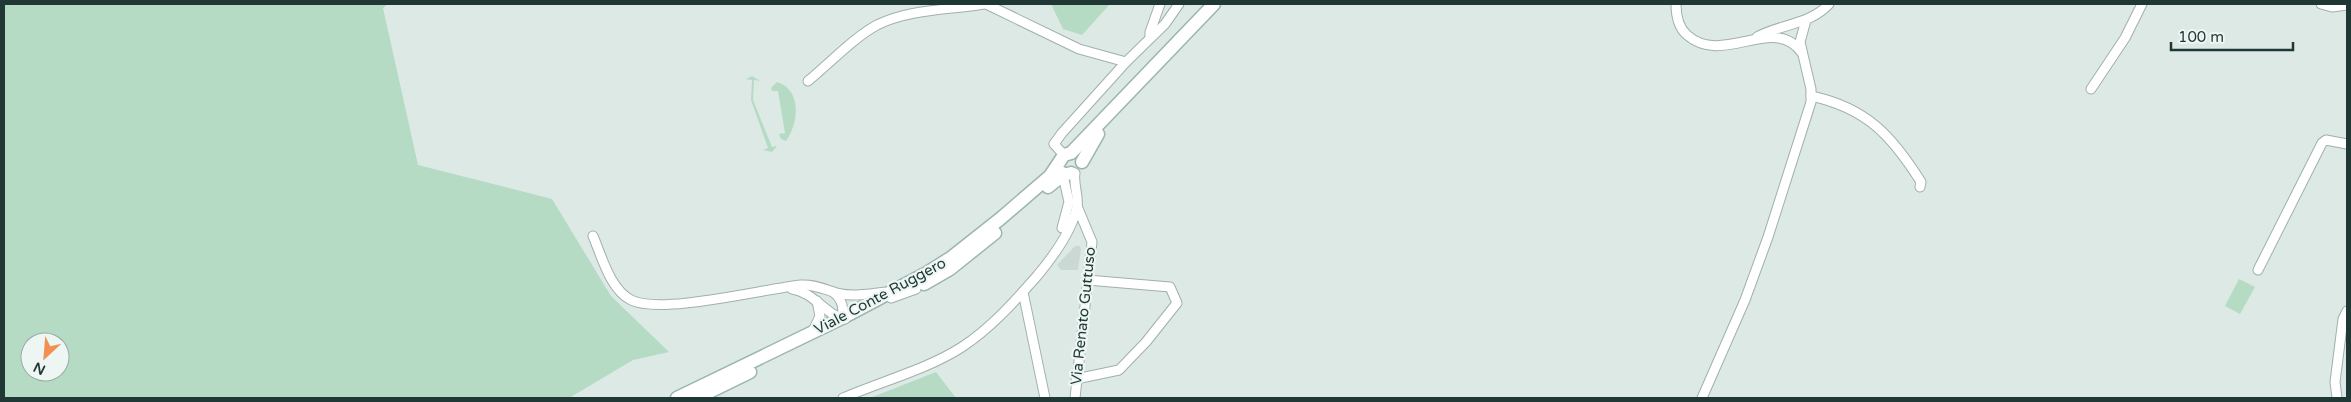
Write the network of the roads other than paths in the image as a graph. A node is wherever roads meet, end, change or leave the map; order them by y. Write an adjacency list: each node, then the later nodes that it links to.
1 (985, 4): 14 (street); 15 (street)
2 (1160, 4): 11 (street)
3 (1179, 4): 11 (street)
4 (1214, 4): 19 (main road)
5 (1676, 4): 12 (street)
6 (1829, 4): 10 (street)
7 (2142, 4): 16 (street)
8 (2321, 4): 9 (street)
9 (2347, 5)
10 (1806, 20): 12 (street); 13 (street)
11 (1150, 38): 14 (street)
12 (1750, 40): 13 (street)
13 (1802, 53): 17 (street)
14 (1126, 62): 19 (street)
15 (808, 81)
16 (2091, 89)
17 (1811, 96): 20 (street); 42 (street)
18 (2347, 144): 24 (street)
19 (1068, 165): 21 (street, Via Renato Guttuso); 23 (street); 27 (main road, Viale Conte Ruggero); 29 (main road, Viale Conte Ruggero)
20 (1920, 187)
21 (1077, 206): 23 (street); 25 (street, Via Renato Guttuso)
22 (593, 236): 26 (street)
23 (1055, 250): 30 (street)
24 (2258, 270)
25 (1087, 280): 35 (street, Via Renato Guttuso); 35 (street)
26 (782, 288): 28 (street); 31 (street)
27 (916, 289): 33 (street); 36 (main road, Viale Conte Ruggero)
28 (833, 291): 29 (street); 33 (street)
29 (894, 291): 33 (main road, Viale Conte Ruggero)
30 (1023, 292): 39 (street); 40 (street)
31 (817, 300): 33 (street); 34 (street)
32 (2345, 315): 43 (street)
33 (842, 318): 34 (main road, Viale Conte Ruggero); 36 (street)
34 (812, 333): 37 (main road, Viale Conte Ruggero)
35 (1076, 379): 41 (street, Via Renato Guttuso)
36 (733, 381): 38 (main road, Viale Conte Ruggero)
37 (677, 398)
38 (696, 398)
39 (843, 398)
40 (1045, 398)
41 (1075, 398)
42 (1702, 398)
43 (2337, 398)

